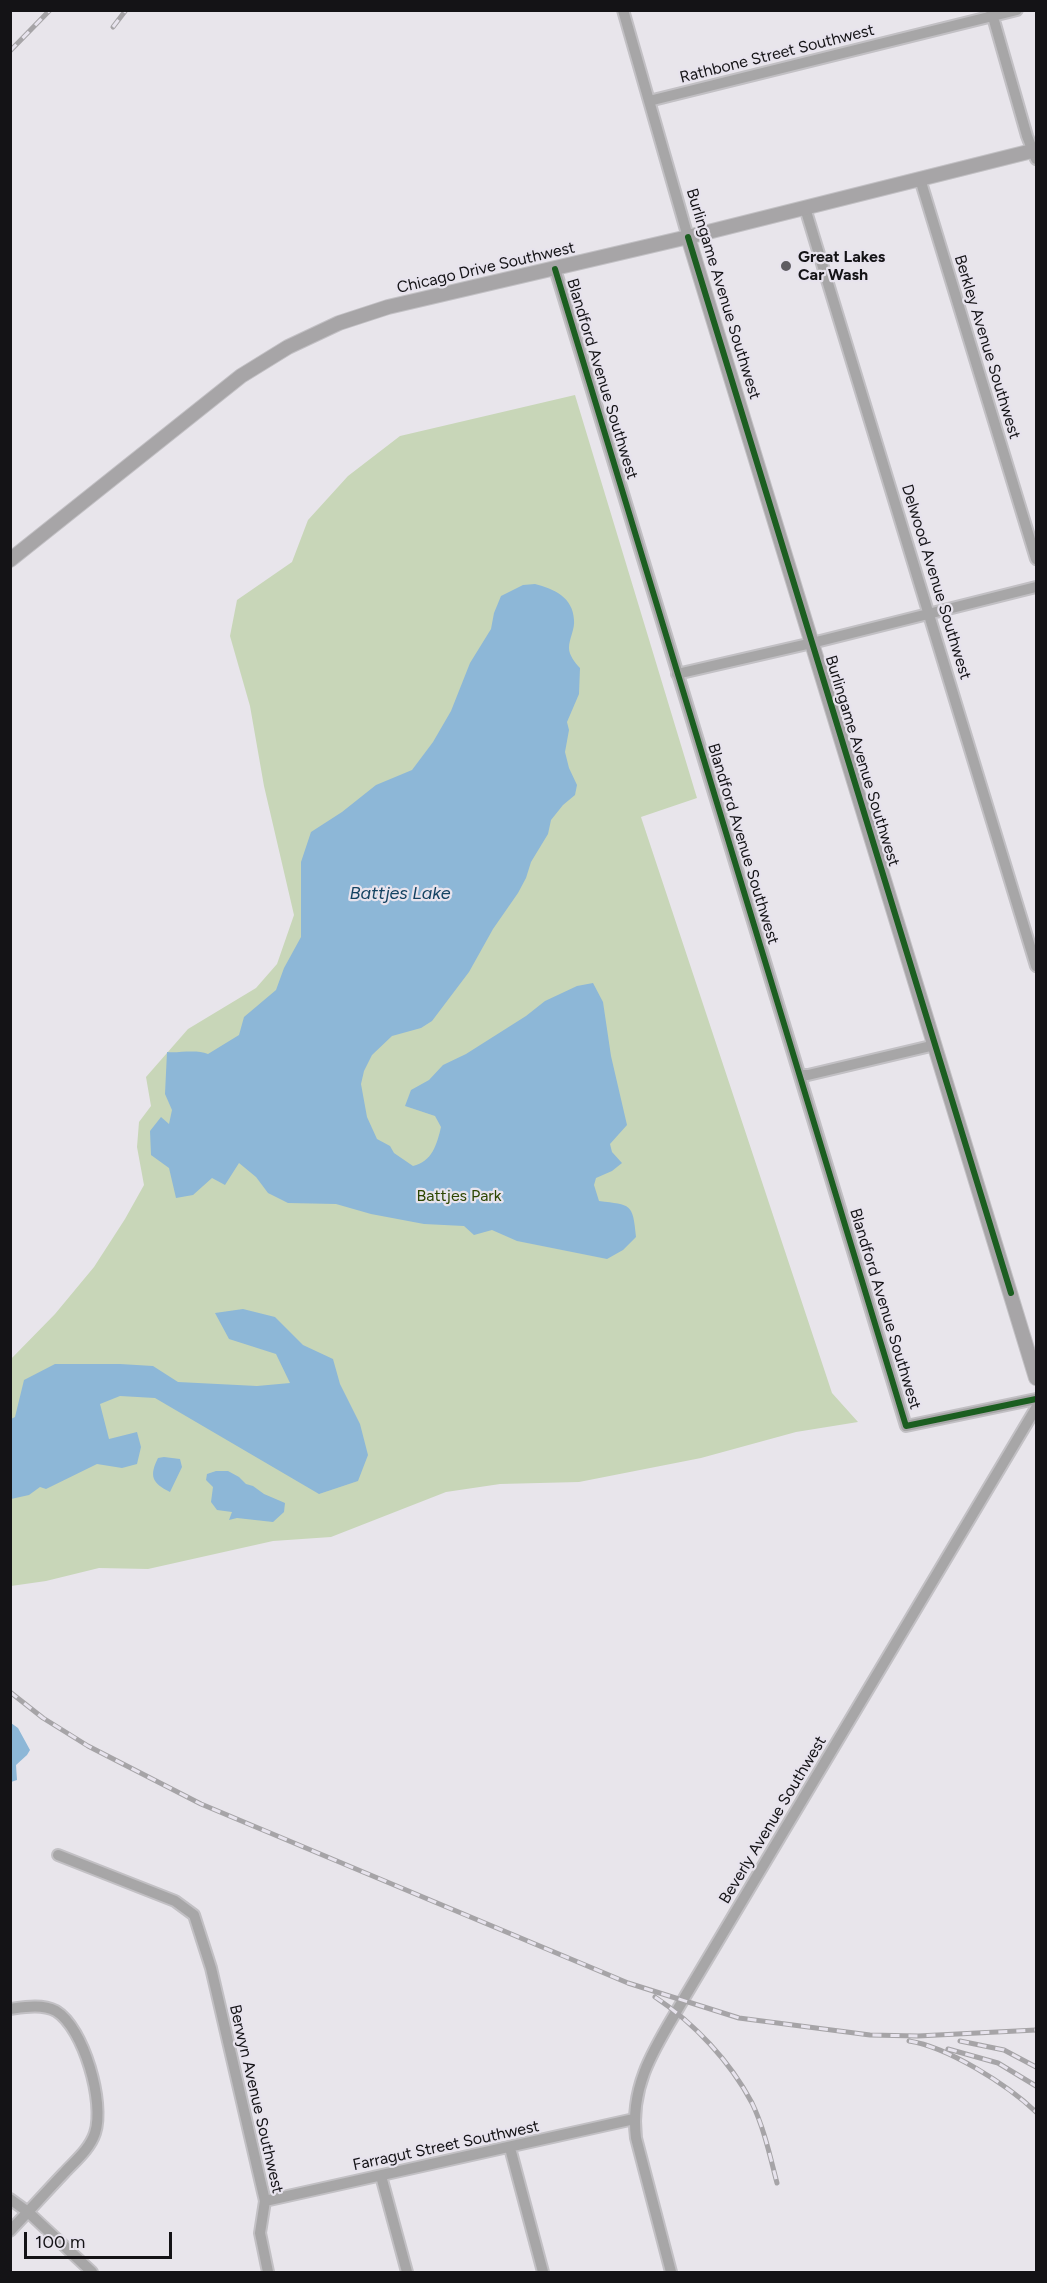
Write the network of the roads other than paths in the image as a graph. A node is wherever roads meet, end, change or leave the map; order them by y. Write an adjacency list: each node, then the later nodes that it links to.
1 (623, 10): 4 (street, Burlingame Avenue Southwest)
2 (1017, 10): 3 (street, Rathbone Street Southwest)
3 (992, 13): 4 (street, Rathbone Street Southwest); 5 (street)
4 (650, 101): 8 (street, Burlingame Avenue Southwest)
5 (1035, 153): 6 (street, Chicago Drive Southwest)
6 (920, 179): 7 (street, Chicago Drive Southwest); 10 (street, Berkley Avenue Southwest)
7 (805, 208): 8 (street, Chicago Drive Southwest); 13 (street, Delwood Avenue Southwest)
8 (688, 237): 9 (street, Chicago Drive Southwest); 14 (street, Burlingame Avenue Southwest)
9 (555, 269): 11 (street, Chicago Drive Southwest); 15 (street, Blandford Avenue Southwest)
10 (1036, 559)
11 (10, 560)
12 (1036, 587): 13 (street)
13 (930, 614): 14 (street); 16 (street, Delwood Avenue Southwest)
14 (812, 643): 15 (street); 17 (street, Burlingame Avenue Southwest)
15 (677, 674): 18 (street, Blandford Avenue Southwest)
16 (1036, 966)
17 (935, 1046): 18 (street); 19 (street, Burlingame Avenue Southwest)
18 (800, 1075): 21 (street, Blandford Avenue Southwest)
19 (1031, 1338): 20 (street, Burlingame Avenue Southwest)
20 (1035, 1370)
21 (1036, 1399)
22 (1036, 1408): 25 (street, Beverly Avenue Southwest)
23 (58, 1855): 29 (street, Berwyn Avenue Southwest)
24 (10, 2010): 30 (street)
25 (634, 2119): 26 (street, Farragut Street Southwest); 36 (street, Beverly Avenue Southwest)
26 (510, 2148): 27 (street, Farragut Street Southwest); 35 (street)
27 (381, 2176): 29 (street, Farragut Street Southwest); 34 (street)
28 (10, 2199): 30 (street)
29 (265, 2201): 33 (street, Berwyn Avenue Southwest)
30 (28, 2212): 31 (street); 32 (street)
31 (10, 2231)
32 (92, 2272)
33 (268, 2272)
34 (407, 2272)
35 (543, 2272)
36 (671, 2272)

